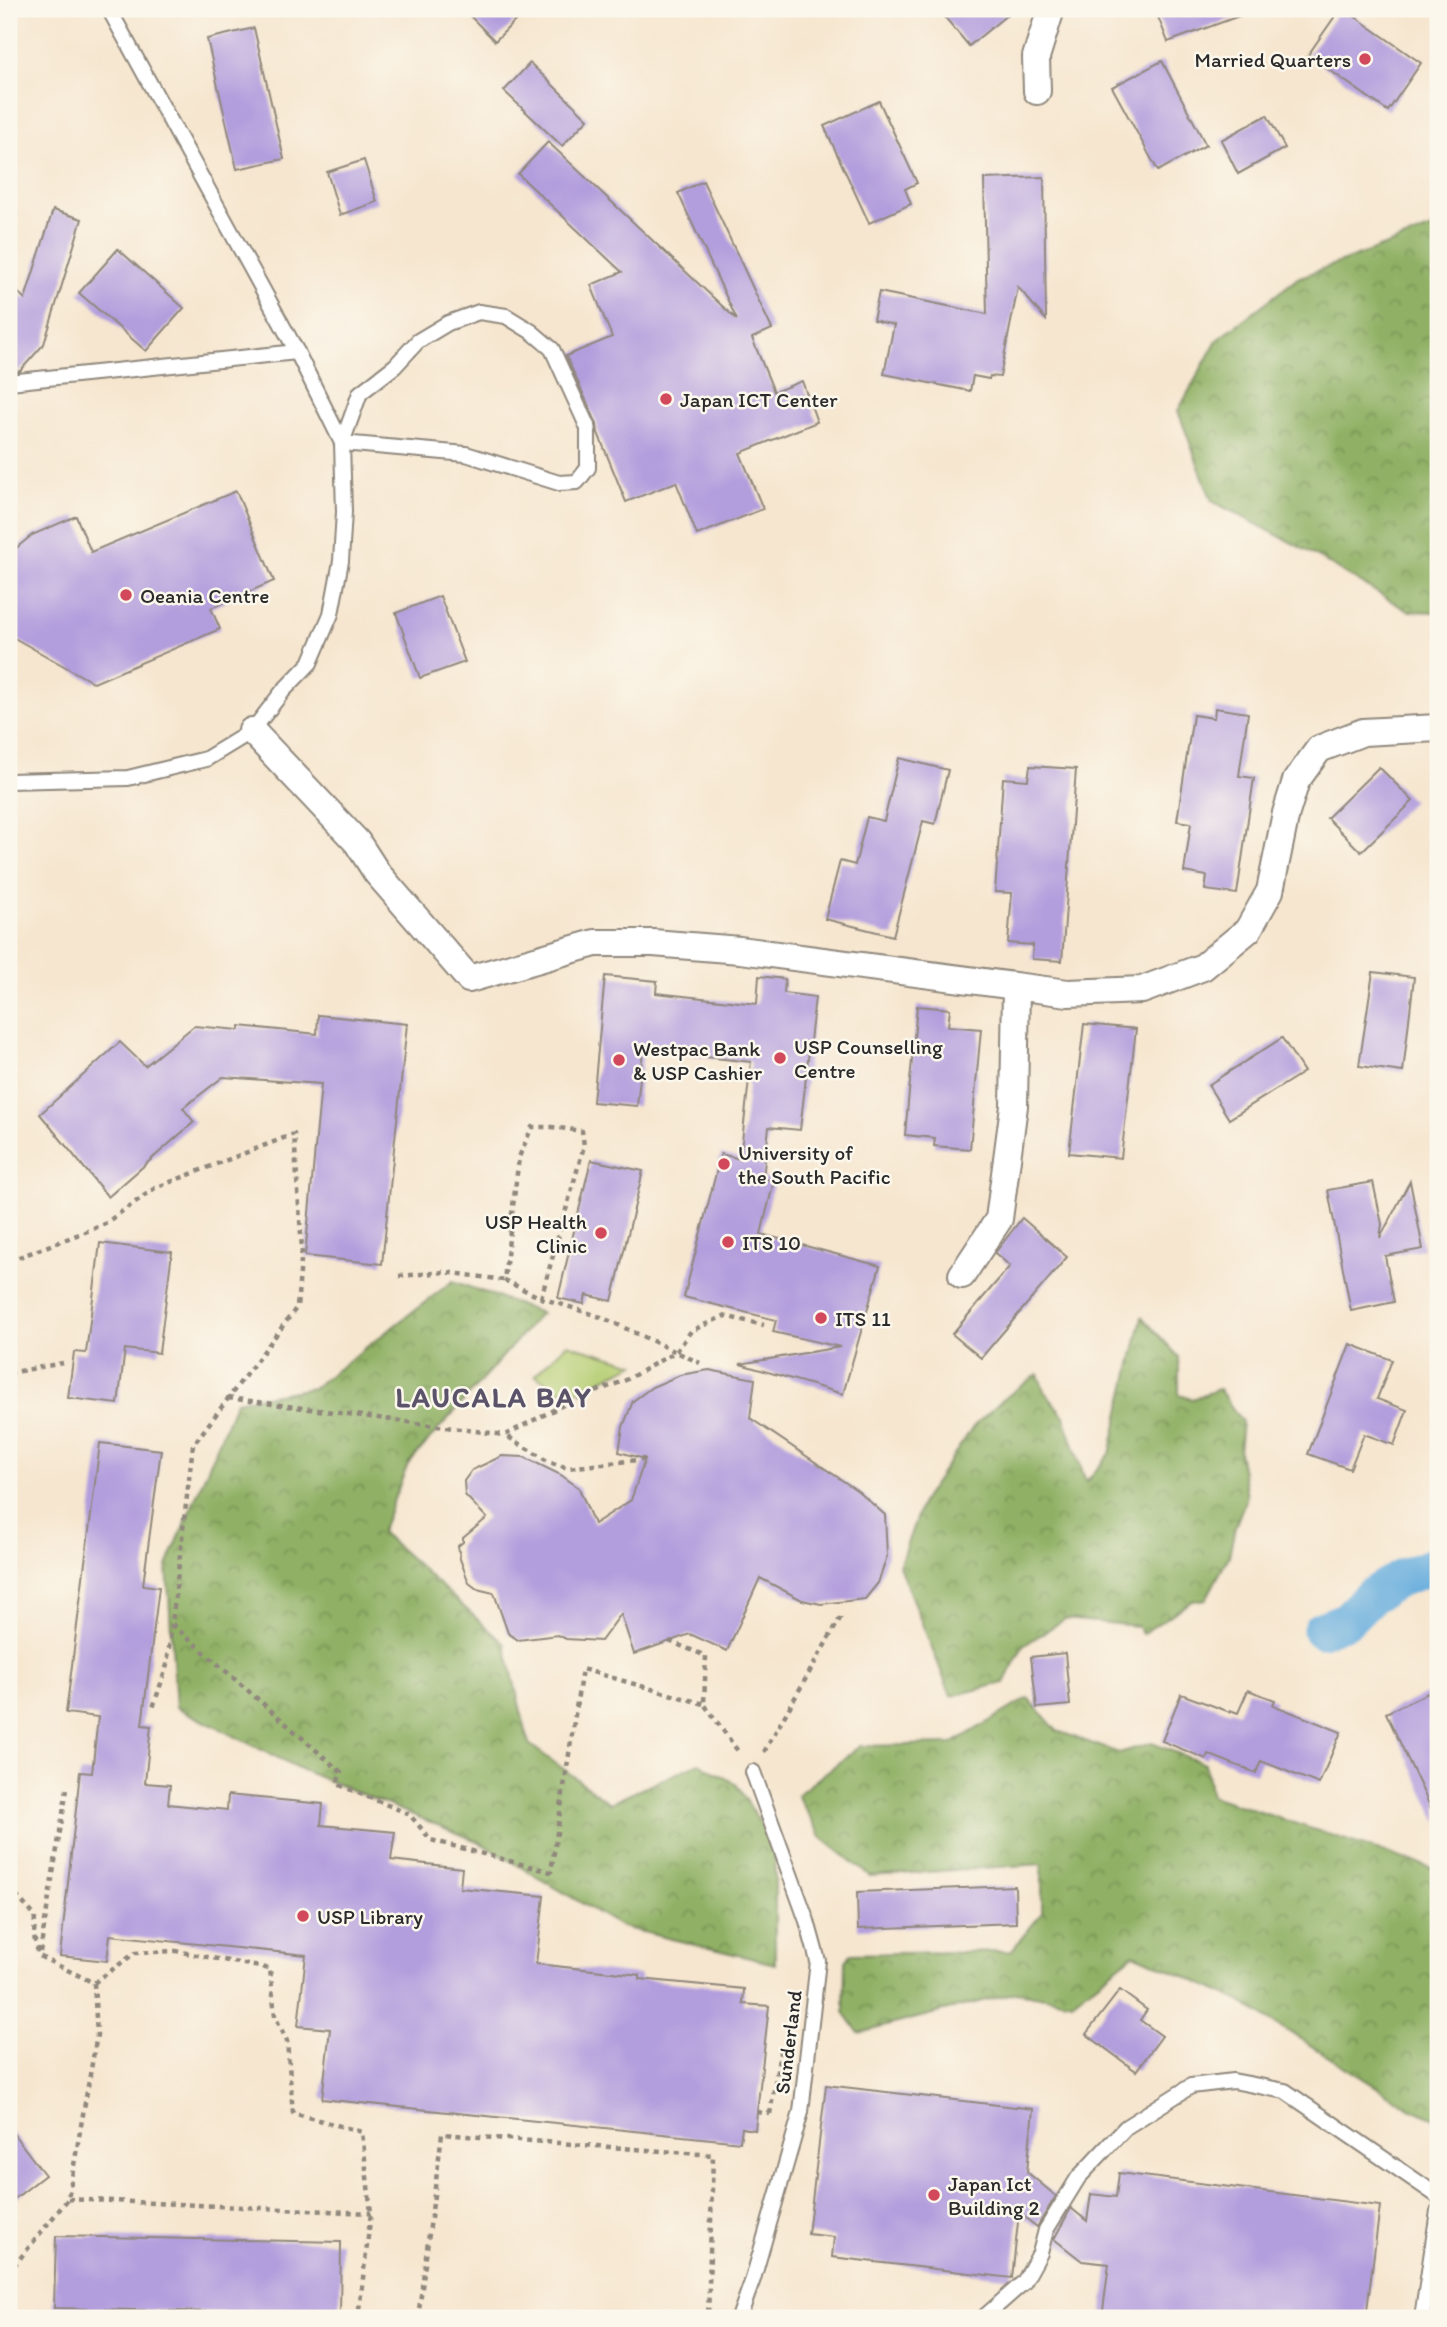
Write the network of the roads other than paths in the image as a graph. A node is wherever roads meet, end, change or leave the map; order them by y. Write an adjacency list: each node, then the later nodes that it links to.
1 (109, 9): 4 (lane)
2 (1051, 9): 3 (street)
3 (1037, 91)
4 (297, 352): 5 (lane); 6 (lane)
5 (9, 382)
6 (342, 443): 6 (lane); 8 (lane)
7 (1438, 728): 10 (street)
8 (252, 731): 9 (lane); 10 (street)
9 (9, 781)
10 (1016, 988): 11 (street)
11 (962, 1275)
12 (753, 1772): 15 (lane, Sunderland)
13 (1438, 2196): 16 (lane)
14 (1438, 2211): 17 (lane)
15 (739, 2318)
16 (983, 2318)
17 (1422, 2318)

